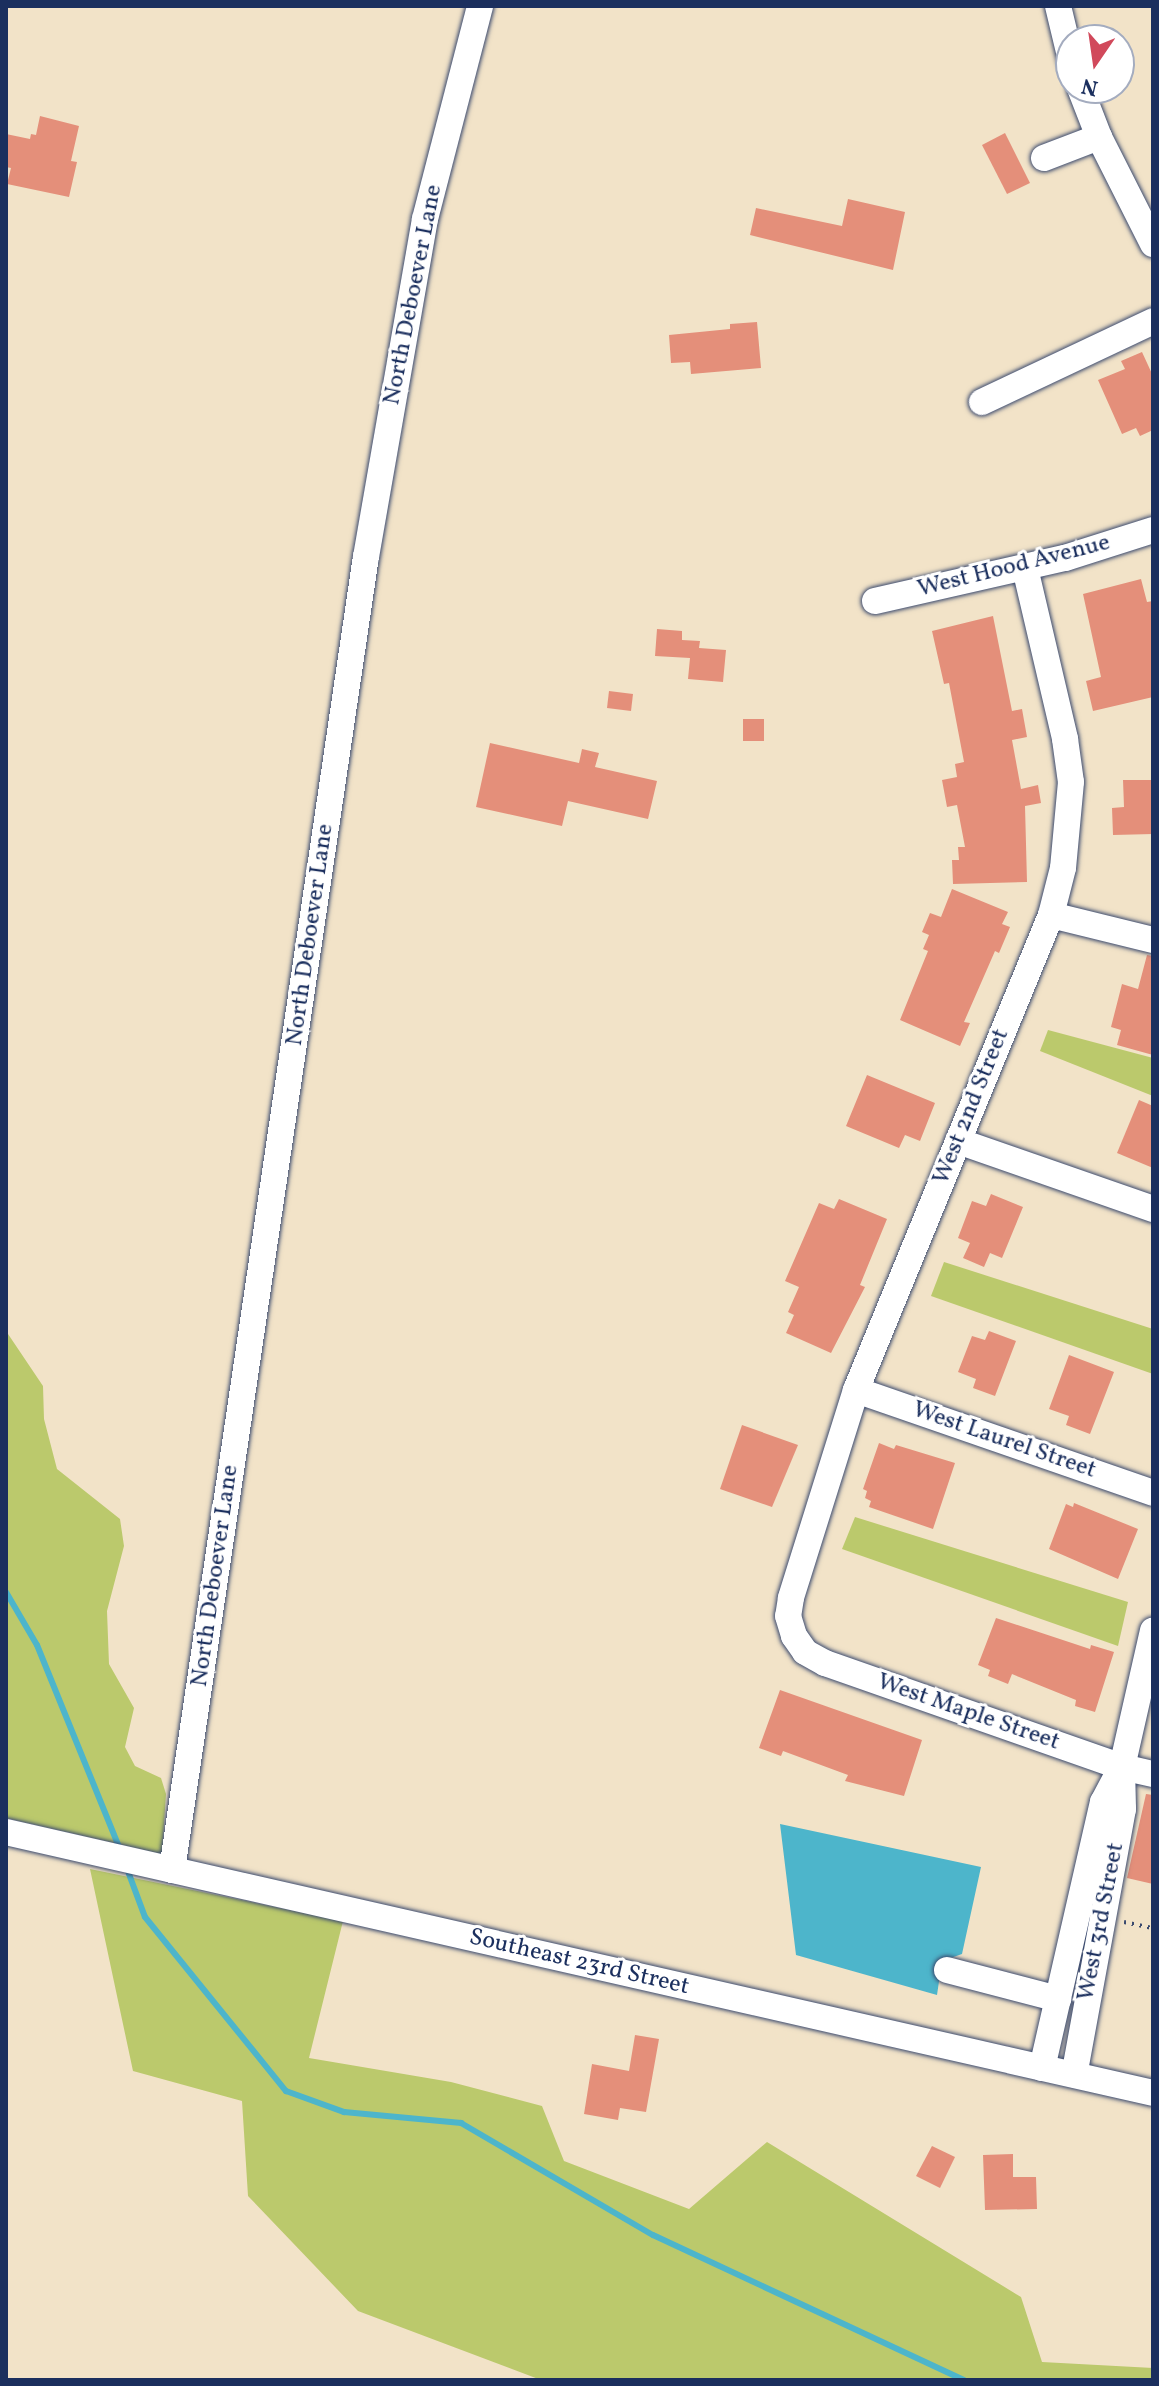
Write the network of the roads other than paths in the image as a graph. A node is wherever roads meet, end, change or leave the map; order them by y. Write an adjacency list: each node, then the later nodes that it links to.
1 (480, 6): 22 (street, North Deboever Lane)
2 (1086, 104): 3 (street)
3 (1099, 137): 4 (street); 5 (street)
4 (1044, 158)
5 (1153, 244)
6 (1153, 321): 7 (street)
7 (982, 402)
8 (1153, 530): 9 (street, West Hood Avenue)
9 (1025, 568): 10 (street, West Hood Avenue); 11 (street, West 2nd Street)
10 (875, 601)
11 (1051, 915): 12 (street); 13 (street, West 2nd Street)
12 (1153, 940)
13 (958, 1141): 14 (street); 15 (street, West 2nd Street)
14 (1153, 1209)
15 (856, 1390): 16 (street, West Laurel Street); 18 (street, West 2nd Street)
16 (1153, 1493)
17 (1153, 1630): 19 (street, West 3rd Street)
18 (794, 1636): 19 (street, West Maple Street)
19 (1122, 1767): 20 (street, West Maple Street); 24 (street, West 3rd Street); 26 (street, West 3rd Street)
20 (1153, 1774)
21 (6, 1832): 22 (street, Southeast 23rd Street)
22 (172, 1870): 25 (street, Southeast 23rd Street)
23 (947, 1970): 24 (street)
24 (1058, 1999): 25 (street, West 3rd Street)
25 (1042, 2068): 26 (street, Southeast 23rd Street)
26 (1074, 2075): 27 (street, Southeast 23rd Street)
27 (1153, 2093)

